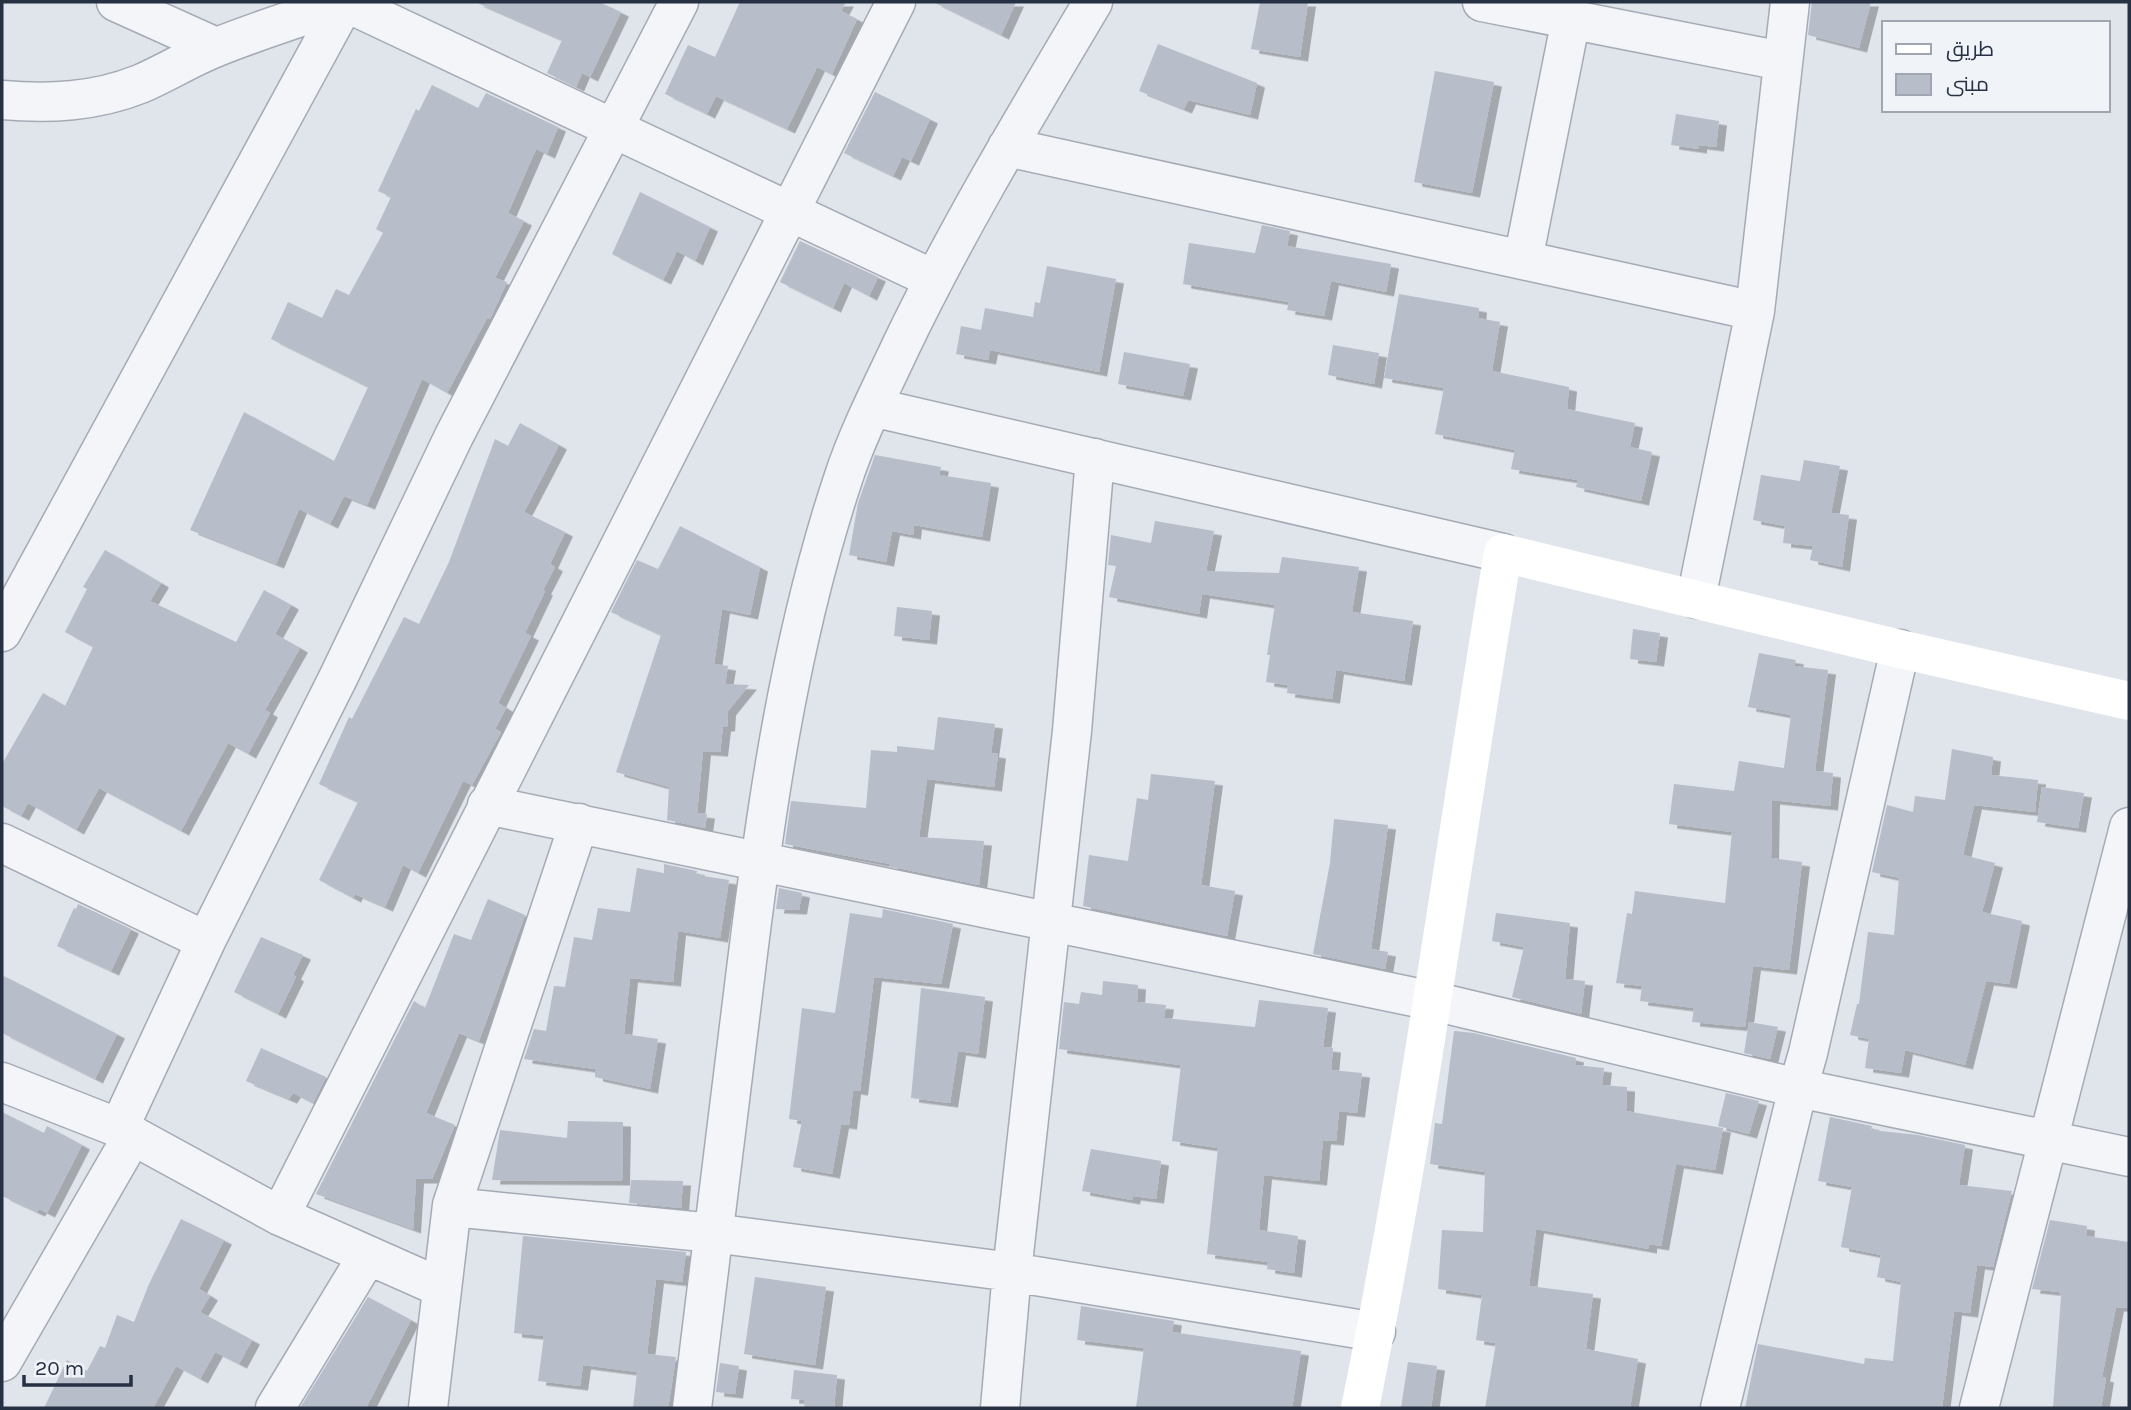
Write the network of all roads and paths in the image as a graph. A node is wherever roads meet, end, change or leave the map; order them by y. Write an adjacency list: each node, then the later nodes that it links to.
1 (116, 2): 9 (street)
2 (345, 2): 9 (street); 12 (street); 22 (street)
3 (679, 2): 12 (street)
4 (896, 2): 14 (street)
5 (1093, 2): 13 (street)
6 (1482, 2): 8 (street)
7 (1790, 2): 10 (street)
8 (1571, 19): 10 (street); 15 (street)
9 (216, 47): 11 (street)
10 (1783, 61): 17 (street)
11 (2, 100)
12 (615, 129): 14 (street); 31 (street)
13 (1007, 147): 15 (street); 16 (street)
14 (788, 210): 16 (street); 25 (street)
15 (1523, 260): 17 (street)
16 (933, 279): 18 (street)
17 (1755, 311): 21 (street)
18 (872, 407): 19 (street); 29 (street)
19 (1095, 458): 20 (street); 30 (street)
20 (1503, 553): 21 (street); 32 (street)
21 (1696, 599): 23 (street)
22 (2, 632)
23 (1900, 649): 24 (street); 34 (street)
24 (2129, 701)
25 (487, 805): 26 (street); 39 (street)
26 (579, 823): 29 (street); 38 (street)
27 (2129, 827): 36 (street)
28 (2, 844): 31 (street)
29 (759, 861): 30 (street); 40 (street)
30 (1052, 922): 32 (street); 42 (street)
31 (206, 941): 35 (street)
32 (1433, 1001): 34 (street); 44 (street)
33 (2, 1082): 35 (street)
34 (1798, 1088): 36 (street); 51 (street)
35 (126, 1132): 39 (street); 45 (street)
36 (2048, 1140): 37 (street); 52 (street)
37 (2129, 1157)
38 (452, 1208): 40 (street); 43 (street)
39 (280, 1216): 41 (street)
40 (713, 1233): 42 (street); 48 (street)
41 (368, 1255): 43 (street); 46 (street)
42 (1012, 1272): 44 (street); 49 (street)
43 (442, 1288): 47 (street)
44 (1376, 1332): 50 (street)
45 (2, 1362)
46 (275, 1408)
47 (428, 1408)
48 (692, 1408)
49 (1000, 1408)
50 (1360, 1408)
51 (1720, 1408)
52 (1979, 1408)

